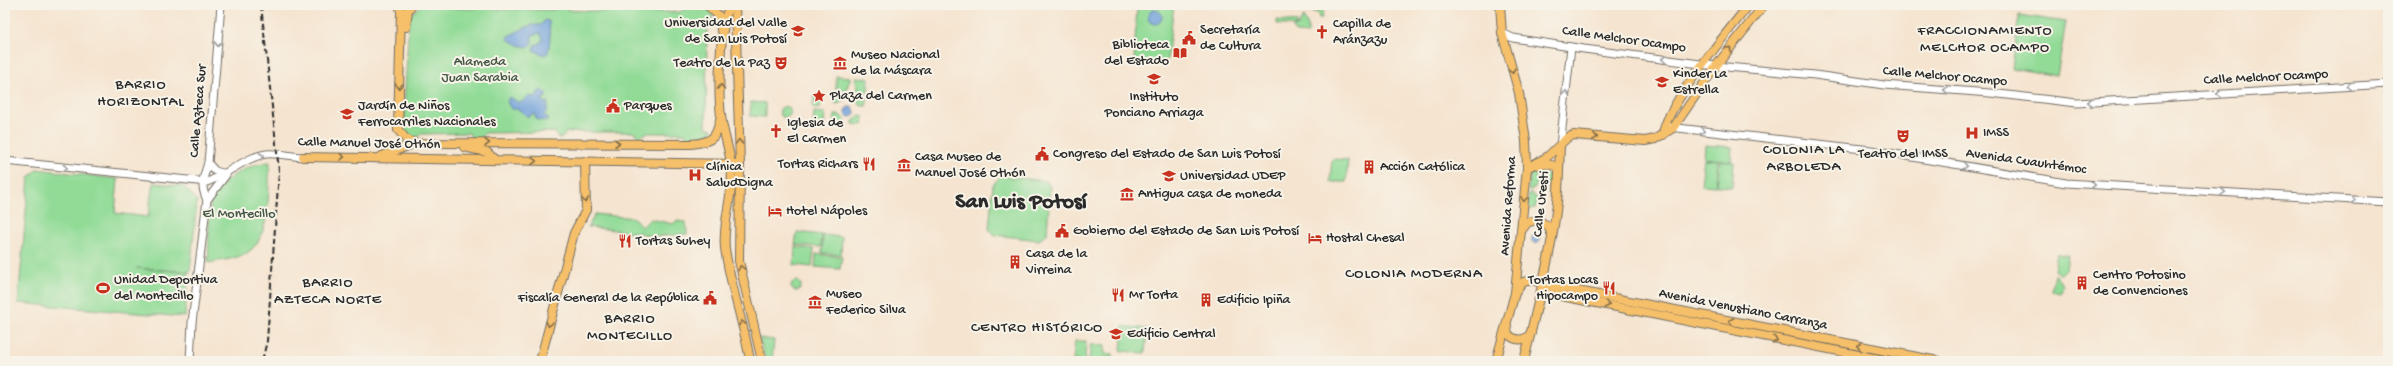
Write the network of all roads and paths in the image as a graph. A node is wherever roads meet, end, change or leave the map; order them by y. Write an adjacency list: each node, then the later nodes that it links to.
1 (221, 5): 32 (street, Calle Azteca Sur, one-way to 32)
2 (399, 5): 13 (main road)
3 (412, 5): 13 (main road)
4 (707, 5): 11 (main road)
5 (730, 5): 11 (main road)
6 (735, 5): 35 (main road, one-way to 6)
7 (1500, 5): 10 (main road, Avenida Reforma)
8 (1749, 5): 14 (main road)
9 (1764, 5): 15 (main road, one-way to 9)
10 (1502, 33): 12 (street, Calle Melchor Ocampo); 37 (main road, Avenida Reforma, one-way to 37)
11 (722, 36): 19 (main road, one-way to 11)
12 (1571, 47): 14 (street, Calle Melchor Ocampo, one-way to 12); 26 (street, Calle Uresti, one-way to 12)
13 (400, 61): 24 (main road, one-way to 24)
14 (1703, 64): 15 (street, Calle Melchor Ocampo); 17 (main road)
15 (1716, 66): 16 (street, Calle Melchor Ocampo, one-way to 15); 18 (main road)
16 (2388, 84)
17 (1688, 87): 18 (main road); 20 (main road)
18 (1698, 94): 21 (main road)
19 (721, 115): 22 (main road); 25 (main road, Calle Manuel José Othón, one-way to 19)
20 (1663, 126): 21 (street, Avenida Cuauhtémoc); 23 (main road)
21 (1673, 128): 23 (main road); 41 (street, Avenida Cuauhtémoc, one-way to 41)
22 (724, 133): 33 (main road); 34 (main road)
23 (1663, 135): 26 (main road, one-way to 23)
24 (415, 143): 25 (main road, Calle Manuel José Othón); 28 (main road, Calle Manuel José Othón)
25 (434, 143): 29 (main road)
26 (1560, 146): 36 (main road, Calle Uresti); 37 (main road)
27 (303, 157): 28 (main road, Calle Manuel José Othón, one-way to 28); 38 (street, Calle Manuel José Othón, one-way to 27)
28 (372, 158): 29 (main road, Calle Manuel José Othón)
29 (495, 160): 31 (main road, Calle Manuel José Othón, one-way to 31)
30 (5, 161): 39 (street, Calle Manuel José Othón, one-way to 39)
31 (585, 162): 33 (main road, Calle Manuel José Othón); 49 (main road, one-way to 49)
32 (208, 163): 38 (street); 39 (street, Calle Azteca Sur)
33 (672, 163): 34 (main road, Calle Manuel José Othón)
34 (731, 164): 35 (main road, Calle Manuel José Othón); 50 (main road, one-way to 34)
35 (740, 164): 51 (main road, one-way to 35)
36 (1559, 167): 37 (main road); 43 (main road, Calle Uresti)
37 (1527, 170): 42 (main road, Avenida Reforma, one-way to 42)
38 (228, 174): 39 (street, Calle Manuel José Othón); 40 (street)
39 (202, 182): 40 (street)
40 (207, 200): 48 (street)
41 (2388, 202)
42 (1521, 232): 43 (main road); 45 (main road, Avenida Reforma)
43 (1552, 236): 44 (main road, Calle Uresti)
44 (1542, 288): 45 (main road); 47 (main road, Calle Uresti); 54 (main road, Avenida Venustiano Carranza, one-way to 54); 55 (main road, Avenida Venustiano Carranza, one-way to 44)
45 (1515, 293): 46 (main road, Avenida Reforma)
46 (1507, 325): 47 (main road); 52 (main road, Avenida Reforma)
47 (1531, 333): 53 (main road, Calle Uresti)
48 (190, 361)
49 (540, 361)
50 (750, 361)
51 (762, 361)
52 (1496, 361)
53 (1524, 361)
54 (1889, 361)
55 (1938, 361)

